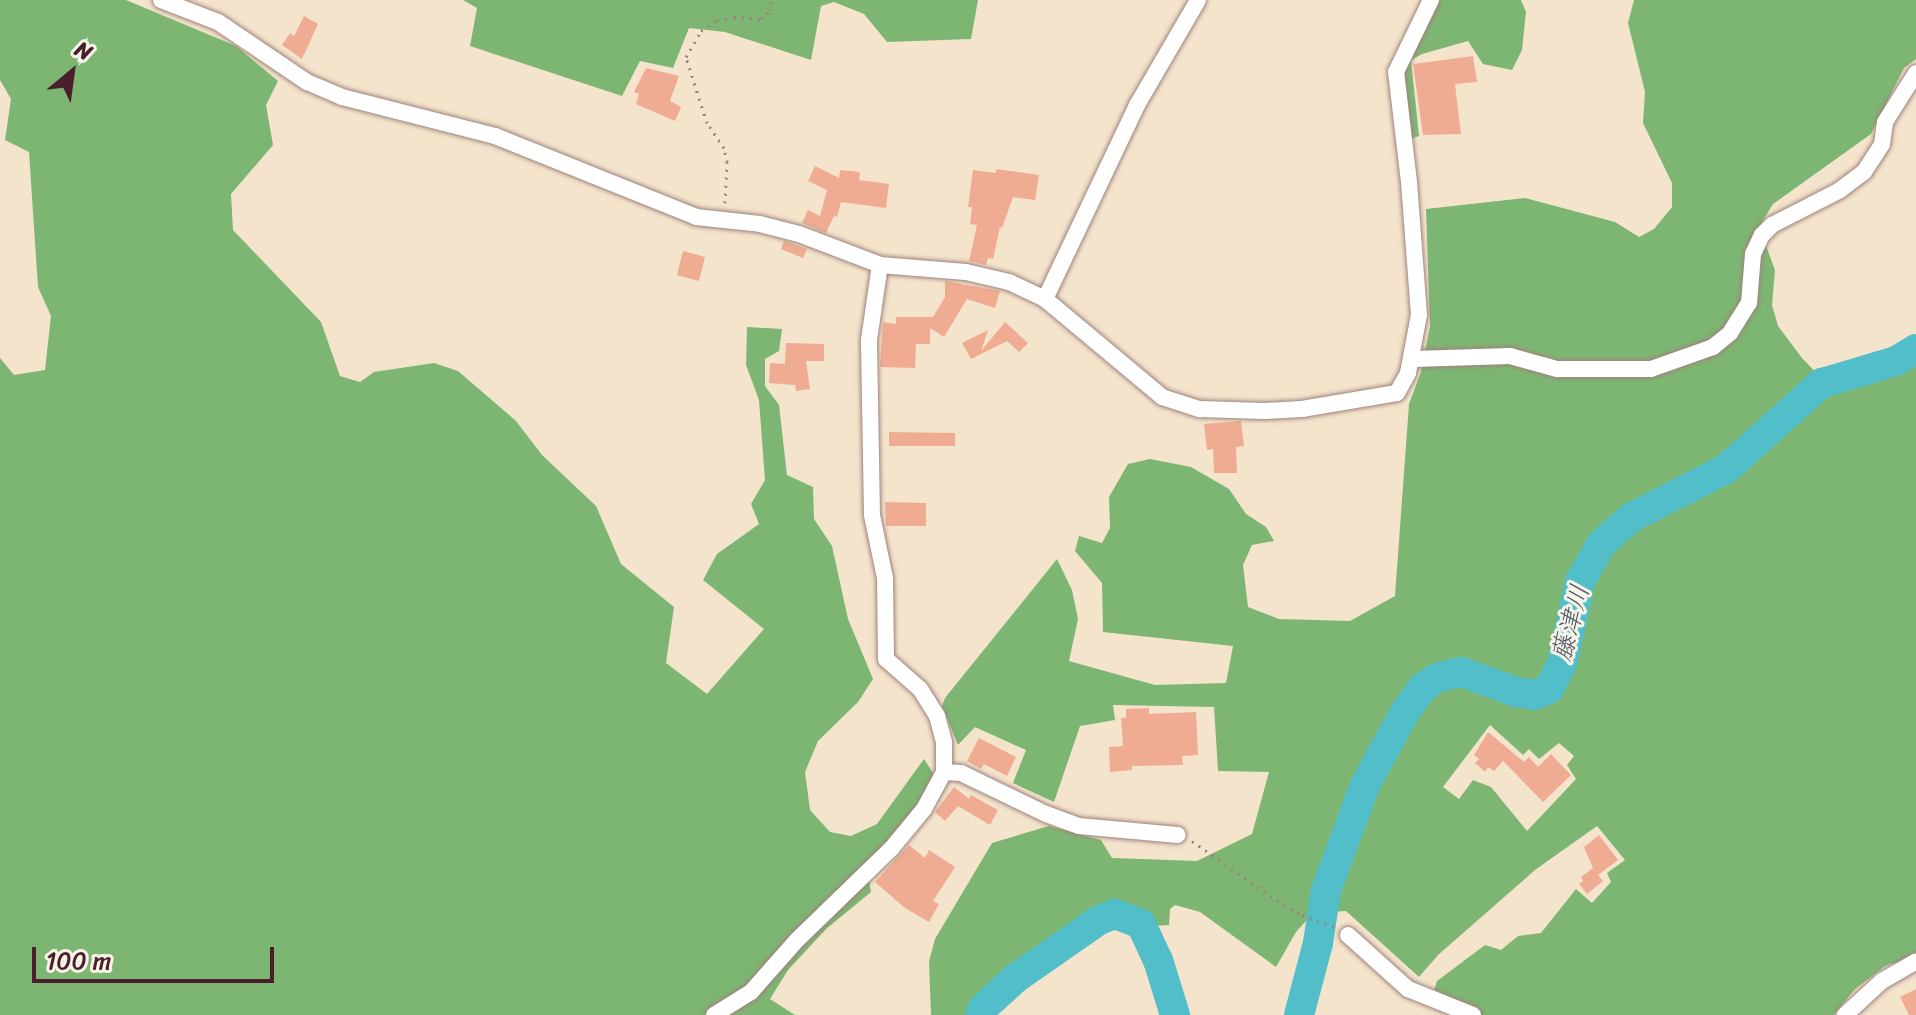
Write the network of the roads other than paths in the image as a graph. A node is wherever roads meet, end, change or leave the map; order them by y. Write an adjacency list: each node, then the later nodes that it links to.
1 (161, 0): 5 (street)
2 (1198, 0): 6 (street)
3 (1431, 0): 7 (street)
4 (1916, 73): 7 (street)
5 (880, 265): 6 (street); 8 (street)
6 (1045, 299): 7 (street)
7 (1413, 359)
8 (944, 772): 9 (street); 12 (street)
9 (1178, 835)
10 (1341, 930): 13 (street)
11 (1916, 961): 14 (street)
12 (714, 1015)
13 (1473, 1015)
14 (1845, 1015)

